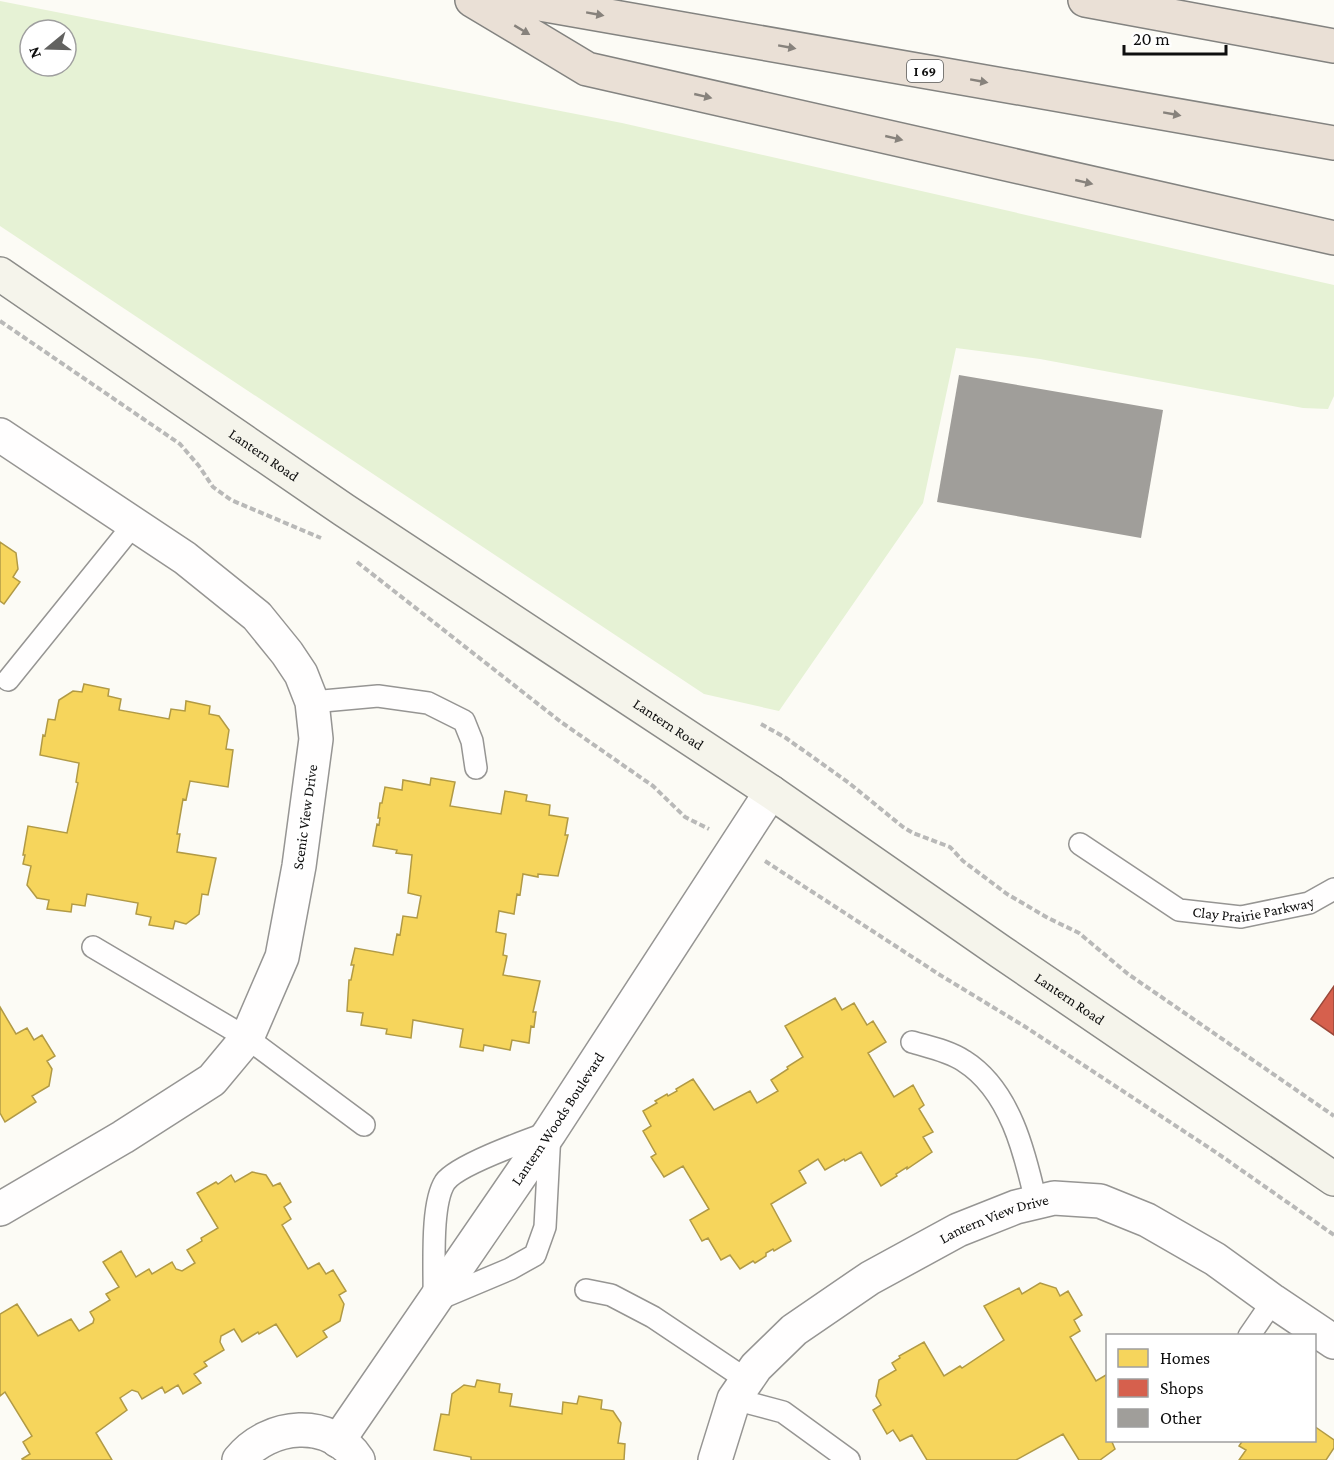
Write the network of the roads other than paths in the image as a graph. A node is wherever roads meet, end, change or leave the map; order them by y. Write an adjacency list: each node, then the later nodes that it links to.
1 (472, 0): 6 (highway, one-way to 6)
2 (517, 0): 5 (highway, I 69, one-way to 5)
3 (1085, 0): 4 (highway)
4 (1334, 46)
5 (1334, 143)
6 (1334, 238)
7 (0, 273): 13 (street, Lantern Road)
8 (0, 435): 9 (street, Scenic View Drive)
9 (134, 524): 10 (lane); 11 (street, Scenic View Drive)
10 (8, 680)
11 (312, 702): 12 (lane); 17 (street, Scenic View Drive)
12 (476, 768)
13 (771, 792): 20 (street, Lantern Woods Boulevard); 21 (street, Lantern Road)
14 (1080, 844): 15 (lane, Clay Prairie Parkway)
15 (1334, 889)
16 (93, 947): 17 (lane)
17 (247, 1038): 19 (lane); 23 (street, Scenic View Drive)
18 (912, 1042): 22 (lane)
19 (364, 1125)
20 (550, 1132): 25 (street, Lantern Woods Boulevard); 25 (lane); 25 (lane)
21 (1334, 1179)
22 (1036, 1202): 26 (street, Lantern View Drive); 29 (street, Lantern View Drive)
23 (0, 1209)
24 (586, 1290): 29 (lane)
25 (434, 1301): 30 (street, Lantern Woods Boulevard)
26 (1273, 1301): 27 (lane); 28 (street, Lantern View Drive)
27 (1250, 1334)
28 (1334, 1342)
29 (741, 1390): 32 (street, Lantern View Drive); 33 (lane)
30 (348, 1450): 31 (street)
31 (239, 1460)
32 (715, 1460)
33 (849, 1460)

